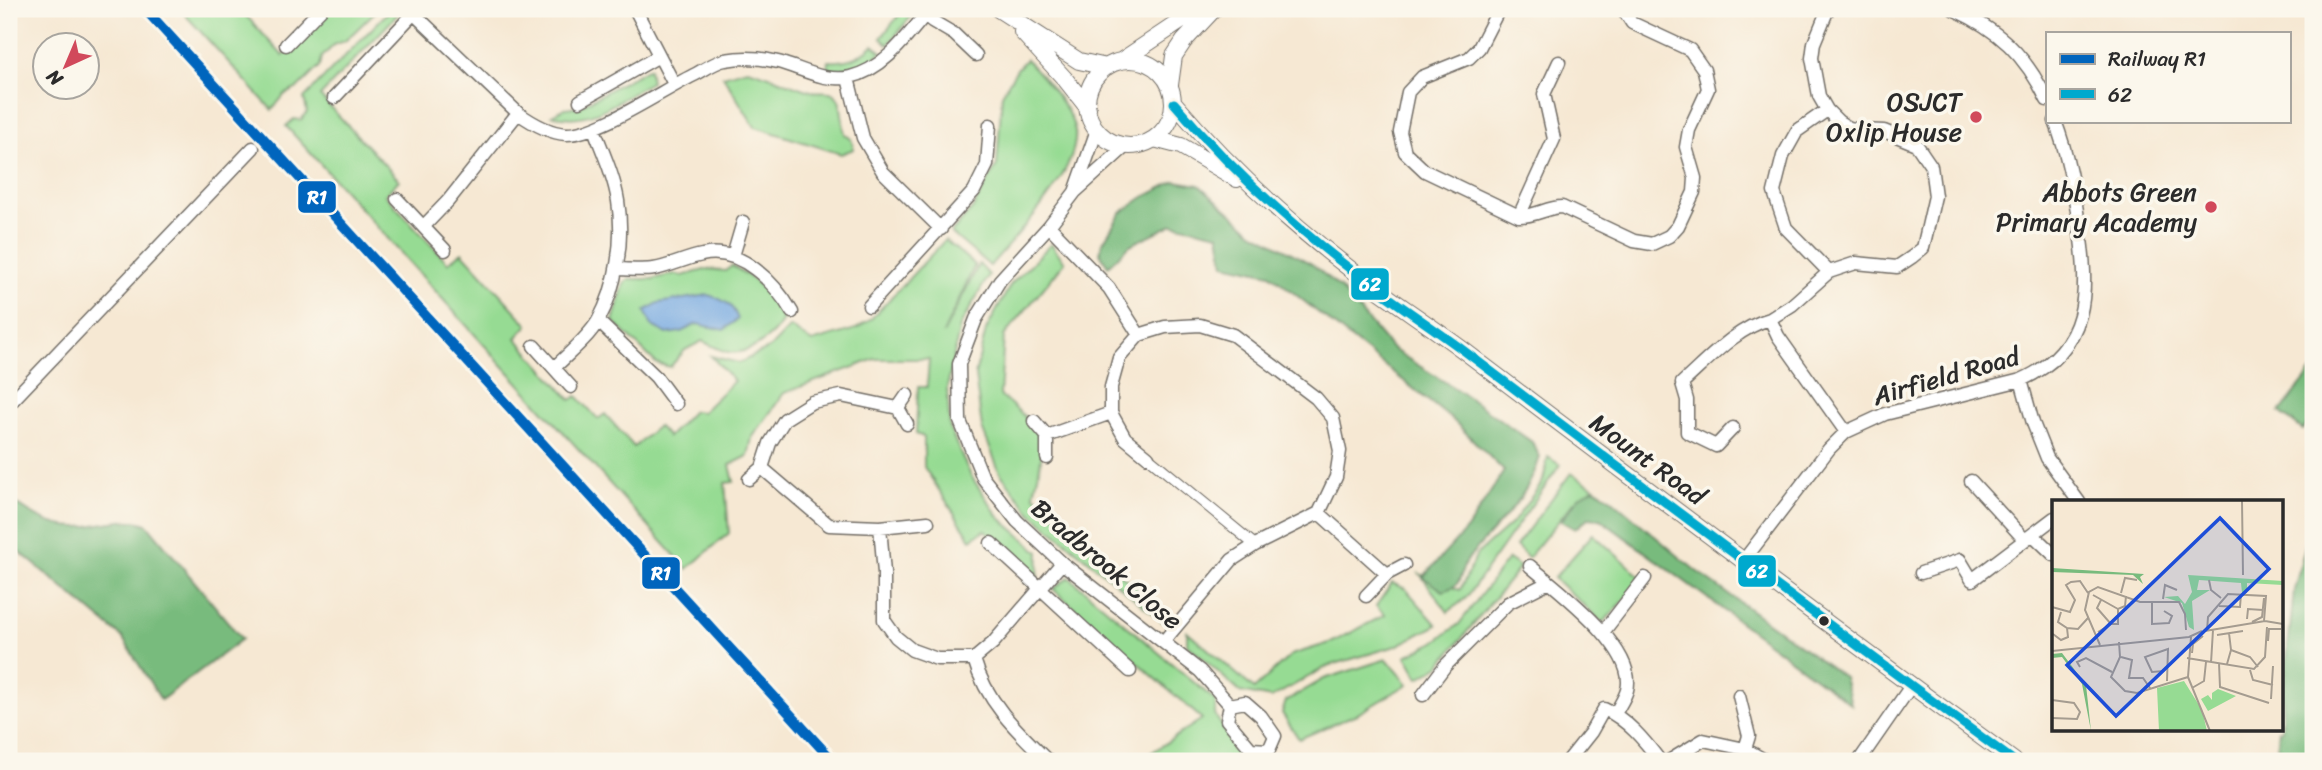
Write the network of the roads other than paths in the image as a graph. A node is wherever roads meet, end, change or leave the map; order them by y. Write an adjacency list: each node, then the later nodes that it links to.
1 (321, 9): 12 (street)
2 (635, 9): 14 (street)
3 (1199, 9): 16 (street)
4 (1214, 9): 19 (street)
5 (1499, 9): 37 (street)
6 (1623, 9): 37 (street)
7 (1828, 9): 25 (street)
8 (1953, 9): 21 (street)
9 (412, 10): 20 (street); 26 (street)
10 (924, 11): 13 (street); 17 (street)
11 (1002, 12): 16 (street); 24 (street)
12 (286, 45)
13 (976, 55)
14 (659, 56): 18 (street); 22 (street)
15 (1559, 62): 37 (street)
16 (1114, 64): 19 (street); 24 (street)
17 (848, 78): 18 (street); 41 (street)
18 (674, 84): 29 (street)
19 (1170, 85): 23 (street)
20 (334, 98)
21 (2046, 98)
22 (580, 101)
23 (1174, 103): 31 (street); 34 (street, Mount Road)
24 (1087, 108): 30 (street)
25 (1827, 110): 45 (street); 45 (street)
26 (518, 113): 29 (street); 39 (street)
27 (2055, 122): 53 (street, Airfield Road)
28 (990, 125): 41 (street)
29 (594, 130): 44 (street)
30 (1097, 130): 32 (street); 35 (street, Bradbrook Close)
31 (1154, 139): 32 (street); 34 (street, Mount Road)
32 (1126, 146): 35 (street, Bradbrook Close)
33 (253, 148): 56 (street)
34 (1257, 191): 79 (street, Mount Road)
35 (1075, 192): 40 (street, Bradbrook Close)
36 (397, 199): 39 (street)
37 (1519, 216)
38 (743, 222): 43 (street)
39 (424, 226): 42 (street)
40 (1049, 226): 50 (street); 80 (street, Bradbrook Close)
41 (941, 229): 46 (street)
42 (445, 250)
43 (733, 256): 44 (street); 47 (street)
44 (616, 269): 49 (street)
45 (1829, 272): 48 (street)
46 (869, 306)
47 (792, 312)
48 (1770, 319): 62 (street); 63 (street)
49 (598, 321): 52 (street); 57 (street)
50 (1139, 335): 59 (street); 71 (street)
51 (534, 346): 52 (street)
52 (554, 368): 54 (street)
53 (2021, 380): 63 (street, Airfield Road); 70 (street)
54 (571, 387)
55 (907, 395): 58 (street)
56 (9, 404)
57 (676, 404)
58 (898, 408): 61 (street); 67 (street)
59 (1111, 413): 64 (street); 65 (street)
60 (1034, 421): 64 (street)
61 (906, 424)
62 (1733, 428)
63 (1846, 432): 79 (street, Airfield Road)
64 (1046, 436): 66 (street)
65 (1148, 457): 77 (street)
66 (1047, 458)
67 (762, 468): 68 (street); 74 (street)
68 (749, 479)
69 (1971, 481): 75 (street)
70 (2076, 500)
71 (1319, 513): 77 (street); 84 (street)
72 (2052, 520): 75 (street)
73 (928, 522): 74 (street)
74 (880, 527): 91 (street)
75 (2029, 537): 78 (street); 83 (street)
76 (991, 543): 87 (street)
77 (1255, 545): 90 (street)
78 (2052, 554)
79 (1744, 560): 93 (street, Mount Road)
80 (1062, 563): 87 (street); 90 (street, Bradbrook Close)
81 (1404, 565): 84 (street)
82 (1530, 566): 86 (street)
83 (1921, 573)
84 (1387, 574): 88 (street)
85 (1645, 578): 89 (street)
86 (1549, 582): 89 (street); 94 (street)
87 (1040, 587): 91 (street); 92 (street)
88 (1367, 596)
89 (1604, 631): 97 (street)
90 (1164, 641): 96 (street, Bradbrook Close)
91 (974, 659): 100 (street)
92 (1130, 671)
93 (1911, 686): 105 (street); 106 (street, Mount Road)
94 (1423, 695)
95 (1739, 696): 98 (street)
96 (1230, 705): 99 (street, Bradbrook Close); 99 (street, Bradbrook Close)
97 (1615, 714): 101 (street); 102 (street)
98 (1745, 749): 103 (street); 104 (street)
99 (1273, 756)
100 (1048, 761)
101 (1568, 761)
102 (1660, 761)
103 (1669, 761)
104 (1766, 761)
105 (1859, 761)
106 (2014, 761)

